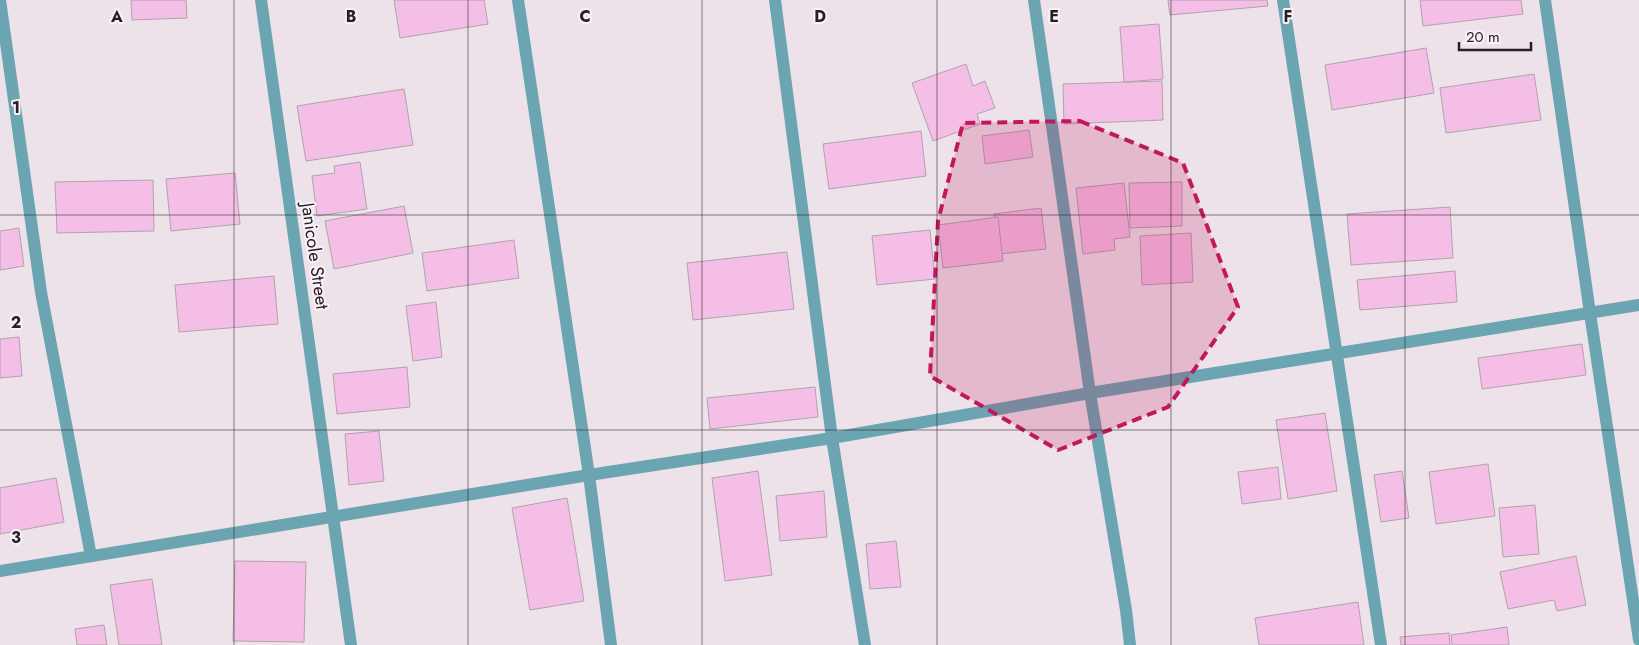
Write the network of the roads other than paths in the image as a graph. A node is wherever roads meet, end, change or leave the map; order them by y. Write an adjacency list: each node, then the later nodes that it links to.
1 (0, 0): 8 (street)
2 (261, 0): 15 (street, Janicole Street)
3 (518, 0): 14 (street)
4 (775, 0): 13 (street)
5 (1034, 0): 12 (street)
6 (1283, 0): 11 (street)
7 (1545, 0): 10 (street)
8 (3, 42): 16 (street)
9 (1639, 305): 10 (street)
10 (1590, 313): 11 (street); 18 (street)
11 (1338, 354): 12 (street); 23 (street)
12 (1090, 393): 13 (street); 22 (street)
13 (832, 438): 14 (street); 21 (street)
14 (590, 475): 15 (street); 20 (street)
15 (334, 517): 16 (street); 19 (street, Janicole Street)
16 (91, 556): 17 (street)
17 (0, 570)
18 (1639, 640)
19 (351, 645)
20 (611, 645)
21 (865, 645)
22 (1130, 645)
23 (1380, 645)

